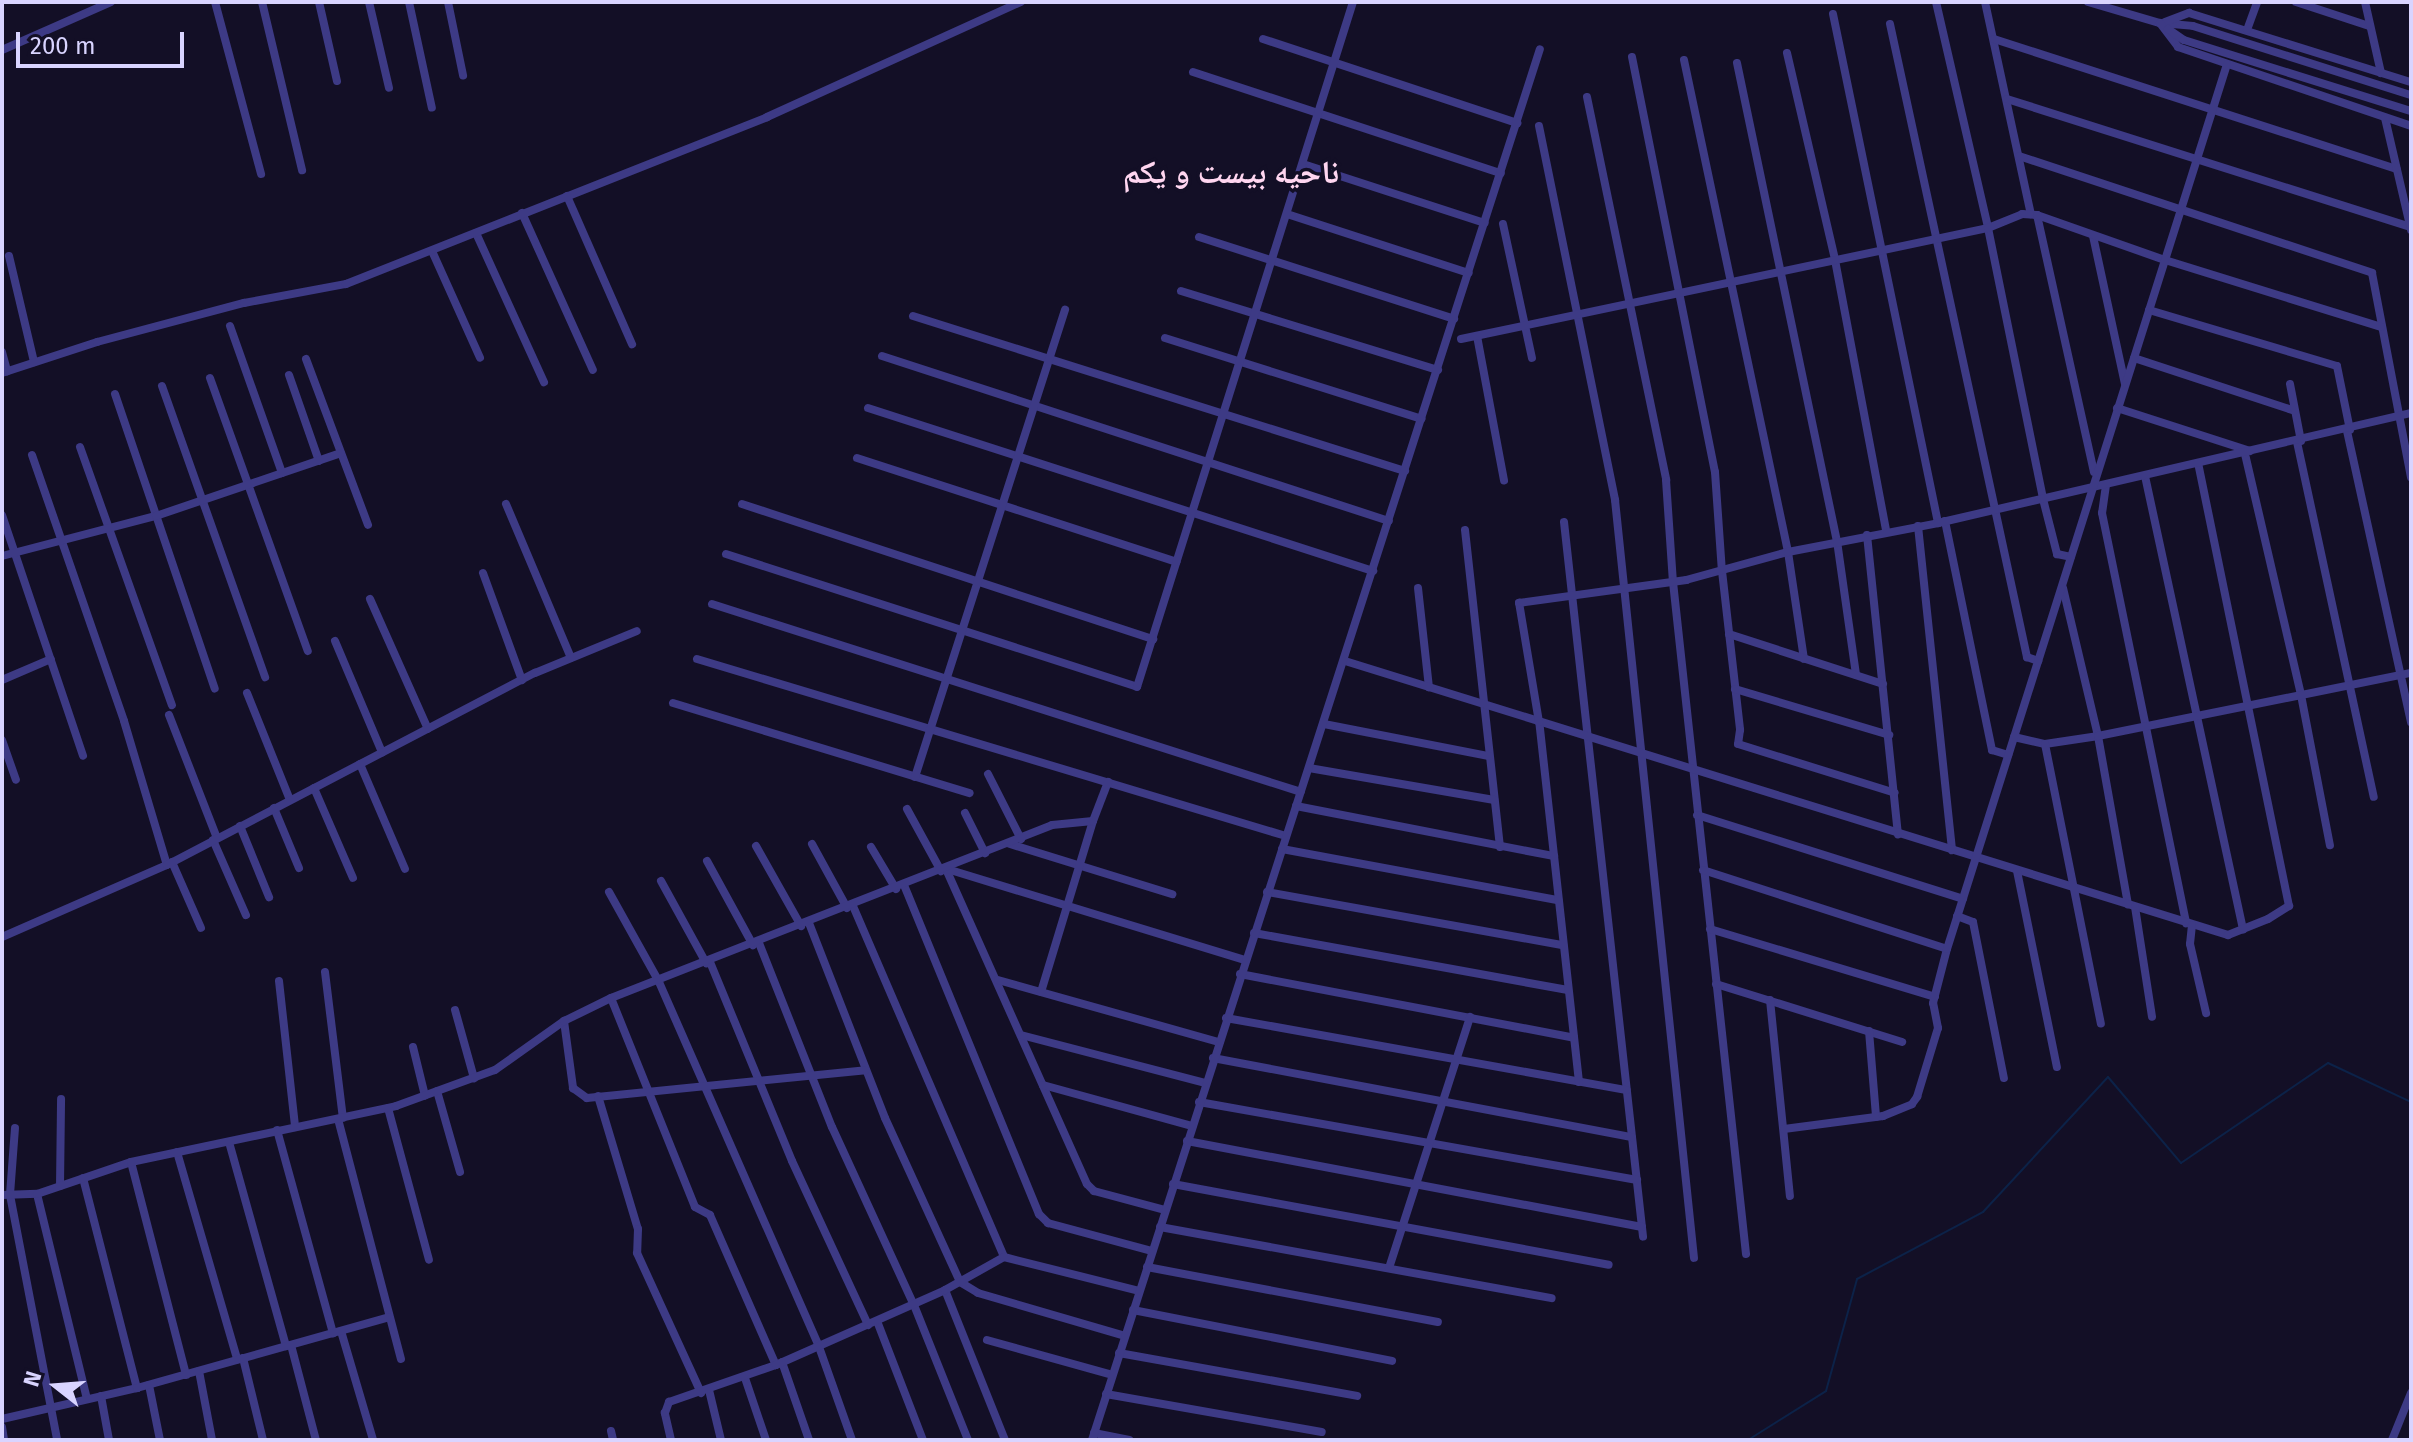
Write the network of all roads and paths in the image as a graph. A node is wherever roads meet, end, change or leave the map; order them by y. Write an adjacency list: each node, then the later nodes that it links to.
1 (111, 2): 24 (street)
2 (215, 2): 54 (street)
3 (262, 2): 52 (street)
4 (319, 2): 34 (street)
5 (369, 2): 36 (street)
6 (409, 2): 40 (street)
7 (448, 2): 33 (street)
8 (1021, 2): 55 (street)
9 (1353, 2): 28 (street)
10 (1936, 2): 62 (street)
11 (1985, 2): 22 (street)
12 (2088, 2): 17 (street)
13 (2257, 2): 20 (street)
14 (2296, 2): 19 (street)
15 (2365, 2): 19 (street)
16 (1833, 14): 68 (street)
17 (2160, 23): 20 (street); 30 (street); 37 (street); 42 (street)
18 (1890, 24): 67 (street)
19 (2369, 26): 32 (street)
20 (2247, 30): 32 (street)
21 (1263, 39): 28 (street)
22 (1994, 39): 39 (street); 41 (street)
23 (1540, 49): 45 (street)
24 (2, 50)
25 (1787, 53): 71 (street)
26 (1632, 57): 78 (street)
27 (1684, 60): 76 (street)
28 (1334, 63): 43 (street); 45 (street)
29 (1737, 63): 74 (street)
30 (2227, 64): 41 (street); 44 (street)
31 (1193, 72): 43 (street)
32 (2381, 73): 35 (street)
33 (463, 75)
34 (337, 81)
35 (2411, 82)
36 (389, 88)
37 (2411, 95)
38 (1587, 97): 79 (street)
39 (2007, 99): 48 (street); 49 (street)
40 (432, 108)
41 (2213, 109): 49 (street); 51 (street)
42 (2411, 111)
43 (1319, 113): 50 (street); 53 (street)
44 (2385, 118): 47 (street); 51 (street)
45 (1517, 123): 53 (street)
46 (1539, 126): 83 (street)
47 (2411, 126)
48 (2019, 156): 56 (street); 59 (street)
49 (2198, 159): 56 (street); 63 (street)
50 (1303, 164): 58 (street); 60 (street)
51 (2397, 169): 63 (street)
52 (302, 170)
53 (1501, 173): 60 (street)
54 (261, 174)
55 (567, 196): 57 (street); 92 (street)
56 (2181, 210): 72 (street); 88 (street)
57 (522, 213): 64 (street); 102 (street)
58 (1287, 214): 73 (street); 75 (street)
59 (2034, 214): 62 (street); 65 (street); 133 (street)
60 (1485, 223): 75 (street)
61 (1503, 224): 86 (street)
62 (1988, 228): 67 (street); 140 (street)
63 (2411, 229)
64 (476, 233): 69 (street); 107 (street)
65 (2093, 236): 72 (street); 109 (street)
66 (1199, 237): 73 (street)
67 (1934, 239): 68 (street); 145 (street)
68 (1884, 249): 71 (street); 151 (street)
69 (432, 251): 95 (street); 100 (street)
70 (9, 256): 100 (street)
71 (1835, 260): 74 (street); 156 (street)
72 (2165, 260): 81 (street); 88 (street)
73 (1272, 261): 82 (street); 85 (street)
74 (1782, 271): 76 (street); 159 (street)
75 (1469, 273): 85 (street)
76 (1733, 281): 78 (street); 161 (street)
77 (1181, 291): 82 (street)
78 (1681, 292): 79 (street); 167 (street)
79 (1631, 303): 83 (street); 170 (street)
80 (1065, 309): 96 (street)
81 (2149, 310): 98 (street); 120 (street)
82 (1255, 314): 101 (street); 103 (street)
83 (1576, 315): 86 (street); 173 (street)
84 (913, 316): 96 (street)
85 (1454, 319): 103 (street)
86 (1525, 325): 89 (street); 97 (street)
87 (230, 326): 132 (street)
88 (2381, 327): 118 (street)
89 (1477, 336): 91 (street); 136 (street)
90 (1165, 338): 101 (street)
91 (1461, 339)
92 (632, 344)
93 (2, 352): 104 (street)
94 (882, 356): 112 (street)
95 (480, 358)
96 (1049, 358): 112 (street); 116 (street)
97 (1532, 358)
98 (2134, 358): 109 (street); 115 (street)
99 (306, 359): 123 (street)
100 (34, 362): 104 (street)
101 (1240, 362): 116 (street); 119 (street)
102 (593, 370)
103 (1438, 370): 119 (street)
104 (5, 372)
105 (289, 375): 128 (street)
106 (210, 378): 137 (street)
107 (544, 382)
108 (2290, 384): 115 (street)
109 (2125, 385): 114 (street)
110 (162, 386): 141 (street)
111 (115, 394): 148 (street)
112 (1034, 406): 126 (street); 129 (street)
113 (868, 408): 126 (street)
114 (2117, 408): 124 (street); 133 (street)
115 (2295, 411): 121 (street)
116 (1224, 413): 129 (street); 131 (street)
117 (2411, 413): 118 (street)
118 (2397, 416): 120 (street); 135 (street)
119 (1422, 419): 131 (street)
120 (2348, 430): 121 (street); 191 (street)
121 (2299, 441): 124 (street); 197 (street)
122 (80, 447): 154 (street)
123 (341, 453): 128 (street); 152 (street)
124 (2249, 453): 130 (street); 202 (street)
125 (32, 455): 158 (street)
126 (1018, 457): 144 (street); 146 (street)
127 (857, 458): 144 (street)
128 (319, 461): 132 (street)
129 (1209, 462): 146 (street); 149 (street)
130 (2198, 463): 134 (street); 206 (street)
131 (1405, 471): 149 (street)
132 (282, 473): 137 (street)
133 (2094, 474): 139 (street)
134 (2145, 476): 138 (street); 208 (street)
135 (2411, 477)
136 (1504, 480)
137 (247, 485): 141 (street); 182 (street)
138 (2106, 485): 139 (street); 212 (street)
139 (2093, 488): 140 (street); 164 (street)
140 (2043, 499): 145 (street); 164 (street)
141 (201, 501): 148 (street); 193 (street)
142 (506, 504): 183 (street)
143 (742, 504): 169 (street)
144 (1002, 505): 165 (street); 169 (street)
145 (1993, 510): 151 (street); 188 (street)
146 (1193, 513): 165 (street); 166 (street)
147 (2, 515): 160 (street)
148 (156, 516): 154 (street); 199 (street)
149 (1389, 521): 166 (street)
150 (1564, 522): 174 (street)
151 (1942, 522): 153 (street); 223 (street)
152 (368, 525)
153 (1918, 526): 156 (street); 259 (street)
154 (107, 529): 158 (street); 205 (street)
155 (1465, 530): 204 (street)
156 (1886, 531): 157 (street)
157 (1867, 535): 159 (street); 196 (street)
158 (62, 540): 160 (street); 264 (street)
159 (1837, 541): 161 (street); 190 (street)
160 (15, 552): 163 (street); 184 (street)
161 (1788, 552): 167 (street); 186 (street)
162 (726, 554): 177 (street)
163 (2, 556)
164 (2071, 557): 171 (street)
165 (1177, 562): 180 (street)
166 (1373, 571): 187 (street)
167 (1722, 571): 170 (street); 179 (street)
168 (483, 573): 195 (street)
169 (978, 581): 177 (street); 180 (street)
170 (1673, 582): 173 (street); 229 (street)
171 (2062, 585): 188 (street); 216 (street)
172 (1418, 588): 198 (street)
173 (1624, 588): 174 (street); 222 (street)
174 (1572, 596): 209 (street); 217 (street)
175 (370, 599): 213 (street)
176 (712, 604): 194 (street)
177 (962, 630): 180 (street); 194 (street)
178 (637, 631): 183 (street)
179 (1729, 634): 186 (street); 200 (street)
180 (1153, 639)
181 (335, 641): 221 (street)
182 (308, 651)
183 (571, 658): 195 (street)
184 (51, 659): 192 (street); 224 (street)
185 (697, 659): 214 (street)
186 (1804, 659): 190 (street)
187 (1345, 661): 198 (street); 211 (street)
188 (2038, 661): 218 (street)
189 (2411, 673): 191 (street)
190 (1856, 675): 196 (street)
191 (2401, 675): 197 (street); 210 (street)
192 (3, 677)
193 (265, 677)
194 (946, 679): 214 (street); 235 (street)
195 (522, 680): 213 (street)
196 (1883, 684): 215 (street)
197 (2349, 686): 202 (street); 238 (street)
198 (1429, 687): 204 (street)
199 (215, 689)
200 (1735, 689): 215 (street); 237 (street)
201 (247, 693): 239 (street)
202 (2301, 695): 206 (street); 254 (street)
203 (673, 703): 231 (street)
204 (1484, 704): 209 (street); 225 (street)
205 (172, 705)
206 (2249, 705): 208 (street); 290 (street)
207 (169, 715): 250 (street)
208 (2196, 716): 212 (street); 290 (street)
209 (1539, 722): 217 (street); 261 (street)
210 (2411, 722)
211 (1324, 724): 225 (street); 228 (street)
212 (2148, 725): 216 (street); 286 (street)
213 (428, 729): 221 (street)
214 (930, 729): 231 (street); 233 (street)
215 (1889, 735): 237 (street)
216 (2098, 736): 220 (street); 281 (street)
217 (1588, 737): 222 (street); 334 (street)
218 (2014, 737): 220 (street); 223 (street)
219 (2, 740): 226 (street)
220 (2045, 744): 274 (street)
221 (382, 752): 227 (street)
222 (1642, 754): 229 (street); 371 (street)
223 (2008, 755): 262 (street)
224 (83, 756)
225 (1489, 756): 240 (street)
226 (6, 761): 232 (street)
227 (360, 764): 234 (street); 267 (street)
228 (1309, 768): 235 (street); 240 (street)
229 (1692, 769): 245 (street); 248 (street)
230 (988, 774): 251 (street)
231 (915, 777): 236 (street)
232 (16, 780)
233 (1108, 782): 246 (street); 249 (street)
234 (314, 788): 239 (street); 271 (street)
235 (1301, 792): 241 (street)
236 (970, 793)
237 (1895, 793): 248 (street)
238 (2374, 797)
239 (290, 800): 242 (street)
240 (1494, 800): 257 (street)
241 (1296, 806): 249 (street); 257 (street)
242 (274, 808): 247 (street); 266 (street)
243 (907, 809): 268 (street)
244 (965, 813): 260 (street)
245 (1697, 815): 269 (street); 279 (street)
246 (1093, 821): 251 (street); 265 (street)
247 (240, 826): 250 (street); 278 (street)
248 (1898, 834): 259 (street)
249 (1286, 836): 258 (street)
250 (215, 839): 264 (street); 284 (street)
251 (1021, 839): 253 (street)
252 (812, 844): 283 (street)
253 (1009, 844): 260 (street); 265 (street)
254 (2330, 845)
255 (756, 846): 287 (street)
256 (871, 847): 273 (street)
257 (1500, 847): 261 (street)
258 (1282, 849): 276 (street); 280 (street)
259 (1952, 850): 262 (street)
260 (985, 853): 268 (street)
261 (1554, 856): 280 (street)
262 (1976, 858): 270 (street); 279 (street)
263 (707, 861): 293 (street)
264 (169, 863): 288 (street); 292 (street)
265 (1080, 866): 277 (street); 282 (street)
266 (299, 868)
267 (405, 869)
268 (944, 870): 273 (street); 282 (street); 300 (street)
269 (1703, 870): 289 (street); 295 (street)
270 (2017, 871): 274 (street); 324 (street)
271 (353, 878)
272 (661, 881): 297 (street)
273 (900, 887): 283 (street); 368 (street)
274 (2074, 888): 281 (street); 315 (street)
275 (609, 892): 302 (street)
276 (1267, 892): 291 (street); 294 (street)
277 (1172, 894)
278 (269, 897)
279 (1963, 899): 285 (street)
280 (1558, 900): 294 (street)
281 (2131, 905): 286 (street); 312 (street)
282 (1067, 906): 296 (street); 305 (street)
283 (850, 907): 287 (street); 370 (street)
284 (246, 915)
285 (1957, 916): 295 (street); 328 (street)
286 (2189, 924): 290 (street); 310 (street)
287 (805, 925): 293 (street); 325 (street)
288 (201, 928)
289 (1710, 929): 303 (street); 306 (street)
290 (2243, 930)
291 (1254, 933): 296 (street); 304 (street)
292 (2, 937)
293 (756, 944): 297 (street); 326 (street)
294 (1563, 945): 304 (street)
295 (1947, 949): 306 (street)
296 (1244, 960): 299 (street)
297 (708, 962): 302 (street); 329 (street)
298 (325, 972): 344 (street)
299 (1240, 974): 311 (street); 313 (street)
300 (998, 980): 305 (street); 317 (street)
301 (279, 981): 346 (street)
302 (659, 982): 307 (street); 333 (street)
303 (1716, 984): 308 (street); 369 (street)
304 (1568, 990): 318 (street)
305 (1041, 992): 319 (street)
306 (1935, 997): 343 (street)
307 (611, 998): 314 (street); 336 (street)
308 (1770, 1000): 316 (street); 348 (street)
309 (455, 1010): 327 (street)
310 (2206, 1013)
311 (1470, 1017): 318 (street); 323 (street)
312 (2152, 1017)
313 (1226, 1018): 319 (street); 323 (street)
314 (564, 1021): 327 (street); 338 (street)
315 (2101, 1023)
316 (1869, 1031): 320 (street); 343 (street)
317 (1021, 1035): 331 (street); 332 (street)
318 (1574, 1038): 330 (street)
319 (1219, 1042): 322 (street)
320 (1902, 1042)
321 (413, 1047): 337 (street)
322 (1213, 1058): 331 (street); 340 (street)
323 (1456, 1060): 330 (street); 340 (street)
324 (2057, 1067)
325 (866, 1070): 326 (street); 376 (street)
326 (813, 1076): 329 (street); 380 (street)
327 (474, 1078): 335 (street)
328 (2004, 1078)
329 (760, 1081): 333 (street); 384 (street)
330 (1579, 1082): 334 (street)
331 (1205, 1083): 341 (street)
332 (1043, 1085): 345 (street); 365 (street)
333 (703, 1086): 336 (street); 388 (street)
334 (1627, 1090): 350 (street)
335 (437, 1091): 337 (street); 356 (street)
336 (648, 1091): 338 (street); 394 (street)
337 (425, 1096): 342 (street)
338 (598, 1096): 401 (street)
339 (61, 1099): 361 (street)
340 (1443, 1101): 350 (street); 353 (street)
341 (1199, 1102): 345 (street); 353 (street)
342 (388, 1108): 344 (street); 372 (street)
343 (1876, 1117): 348 (street)
344 (340, 1119): 346 (street); 382 (street)
345 (1192, 1126): 351 (street)
346 (295, 1127): 349 (street)
347 (15, 1128): 363 (street)
348 (1784, 1129): 364 (street)
349 (277, 1130): 352 (street); 385 (street)
350 (1632, 1137): 358 (street)
351 (1187, 1141): 359 (street); 360 (street)
352 (229, 1142): 354 (street); 389 (street)
353 (1430, 1143): 358 (street); 360 (street)
354 (177, 1152): 355 (street); 391 (street)
355 (131, 1162): 357 (street); 396 (street)
356 (460, 1172)
357 (83, 1178): 361 (street); 400 (street)
358 (1637, 1180): 360 (street)
359 (1173, 1184): 365 (street); 367 (street)
360 (1416, 1184): 367 (street)
361 (60, 1186): 362 (street)
362 (37, 1194): 363 (street); 406 (street)
363 (6, 1195): 407 (street)
364 (1790, 1196)
365 (1165, 1210): 366 (street)
366 (1160, 1227): 368 (street); 375 (street)
367 (1403, 1227): 373 (street); 375 (street)
368 (1152, 1251): 374 (street)
369 (1746, 1254)
370 (1004, 1257): 376 (street); 378 (street)
371 (1694, 1258)
372 (429, 1260)
373 (1609, 1265)
374 (1147, 1267): 378 (street); 383 (street)
375 (1389, 1268): 379 (street)
376 (960, 1282): 377 (street); 386 (street)
377 (945, 1290): 380 (street); 427 (street)
378 (1139, 1291): 381 (street)
379 (1552, 1298)
380 (914, 1305): 384 (street); 426 (street)
381 (1133, 1310): 386 (street); 393 (street)
382 (389, 1317): 385 (street); 392 (street)
383 (1438, 1322)
384 (872, 1323): 388 (street); 425 (street)
385 (337, 1332): 389 (street); 419 (street)
386 (1125, 1336): 390 (street)
387 (987, 1340): 397 (street)
388 (818, 1344): 394 (street); 424 (street)
389 (289, 1346): 391 (street); 418 (street)
390 (1119, 1353): 397 (street); 405 (street)
391 (240, 1359): 395 (street); 417 (street)
392 (401, 1359)
393 (1392, 1361)
394 (779, 1364): 398 (street); 423 (street)
395 (199, 1371): 396 (street); 416 (street)
396 (186, 1375): 399 (street)
397 (1112, 1375): 403 (street)
398 (745, 1378): 401 (street); 422 (street)
399 (149, 1385): 400 (street); 415 (street)
400 (137, 1388): 404 (street)
401 (705, 1392): 420 (street); 421 (street)
402 (2411, 1393): 429 (street)
403 (1106, 1394): 410 (street); 411 (street)
404 (101, 1396): 406 (street); 414 (street)
405 (1357, 1396)
406 (87, 1399): 407 (street)
407 (50, 1408): 408 (street); 413 (street)
408 (2, 1419)
409 (2, 1427): 412 (street)
410 (1322, 1432)
411 (1093, 1437): 428 (street)
412 (4, 1440)
413 (57, 1440)
414 (109, 1440)
415 (160, 1440)
416 (212, 1440)
417 (263, 1440)
418 (316, 1440)
419 (373, 1440)
420 (671, 1440)
421 (721, 1440)
422 (766, 1440)
423 (809, 1440)
424 (852, 1440)
425 (923, 1440)
426 (968, 1440)
427 (1005, 1440)
428 (1129, 1440)
429 (2392, 1440)

